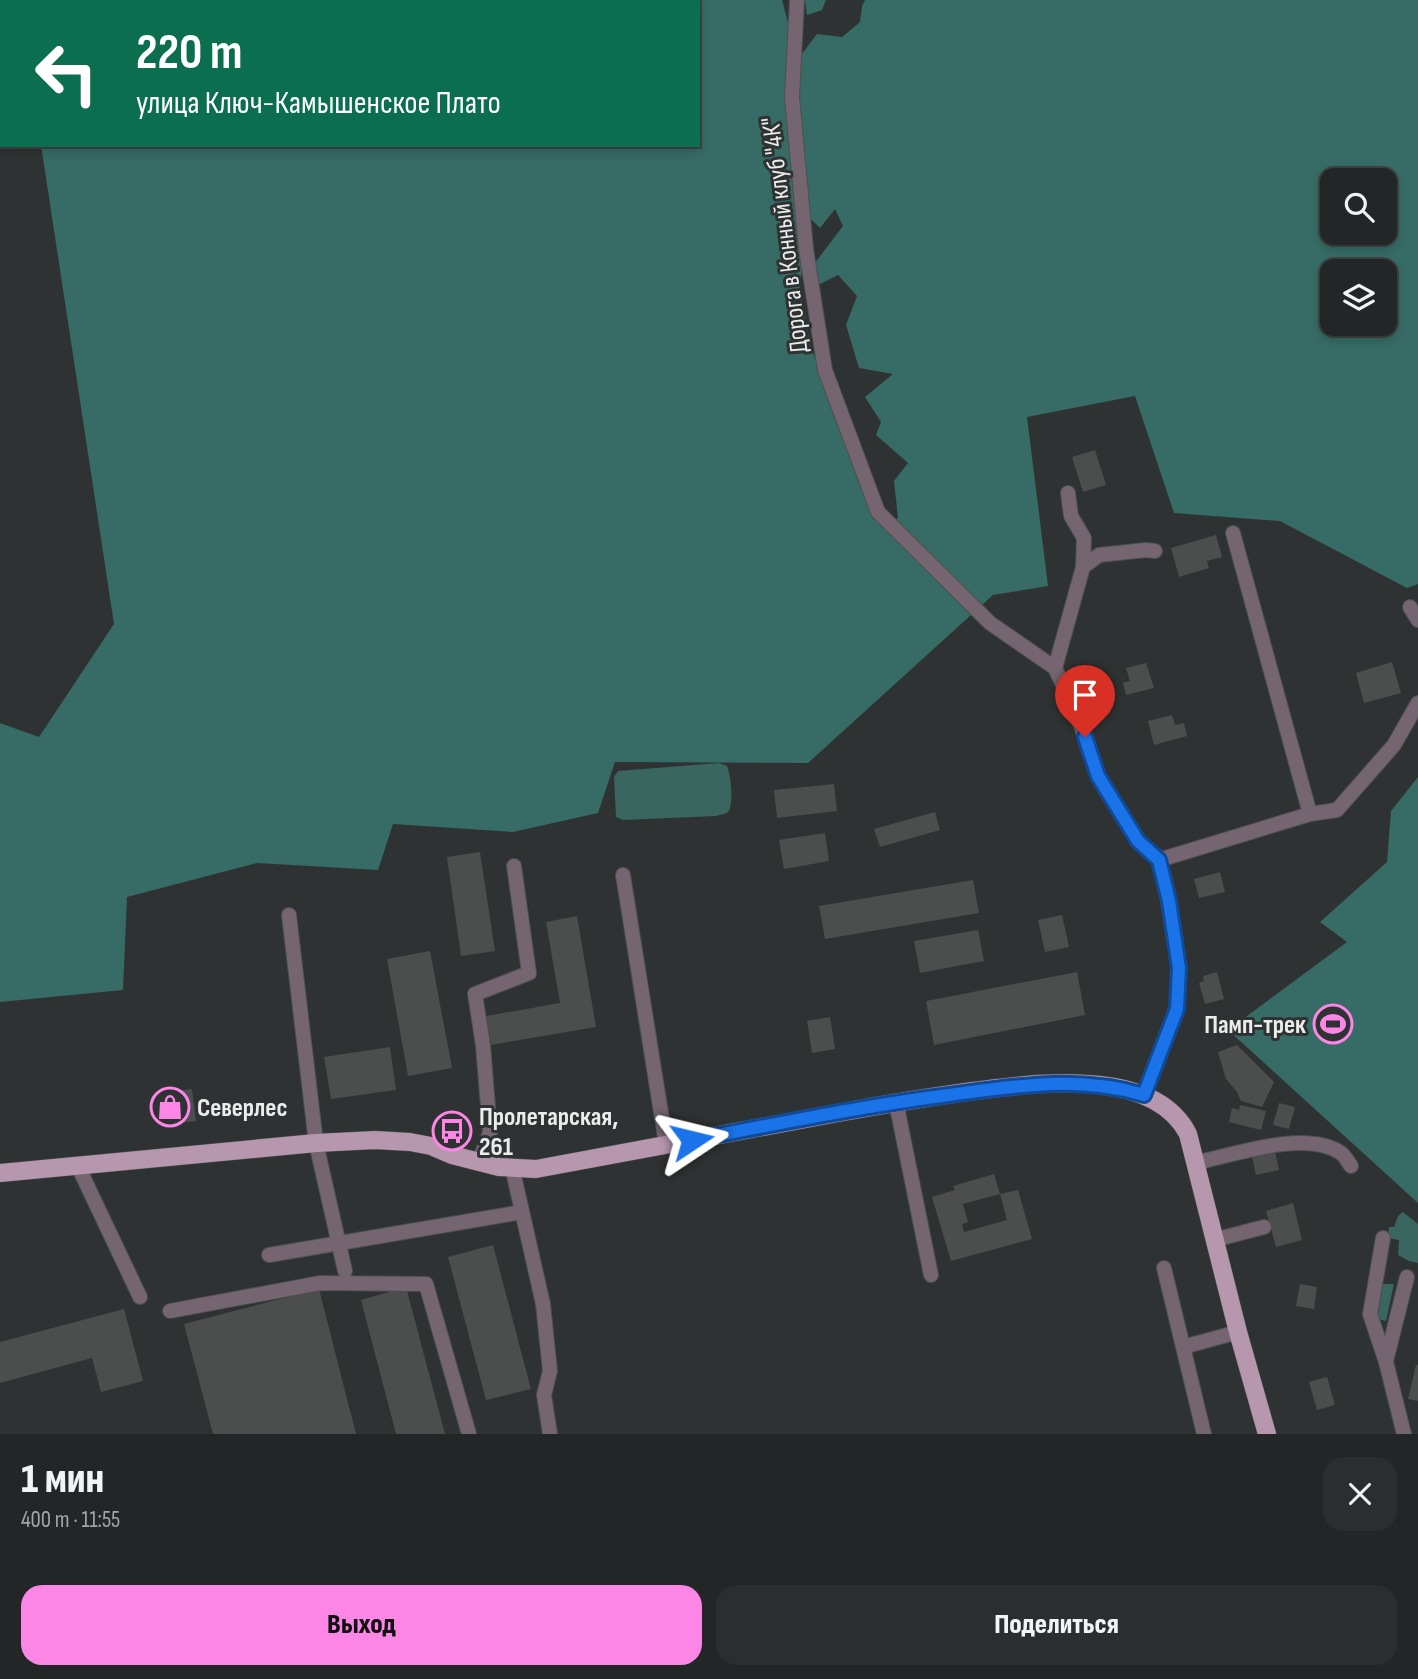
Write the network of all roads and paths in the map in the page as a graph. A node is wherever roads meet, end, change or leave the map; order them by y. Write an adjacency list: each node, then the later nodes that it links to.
1 (797, 0): 8 (street, Дорога в Конный клуб "4К")
2 (1068, 493): 5 (street)
3 (1233, 533): 10 (street)
4 (1156, 551): 5 (street)
5 (1083, 567): 8 (street)
6 (1410, 607): 7 (street)
7 (1418, 620)
8 (1055, 668): 11 (street)
9 (1418, 703): 10 (street)
10 (1310, 814): 11 (street)
11 (1159, 860): 15 (street)
12 (514, 866): 19 (street)
13 (623, 875): 18 (street)
14 (289, 915): 17 (street)
15 (1144, 1095): 16 (main road); 20 (main road)
16 (896, 1102): 18 (main road); 33 (street)
17 (316, 1143): 19 (main road); 21 (main road); 29 (street)
18 (666, 1144): 23 (main road)
19 (479, 1162): 23 (main road)
20 (1195, 1163): 22 (street); 28 (main road)
21 (76, 1164): 24 (main road); 35 (street)
22 (1351, 1166)
23 (512, 1167): 25 (street)
24 (0, 1173)
25 (522, 1212): 29 (street); 41 (street)
26 (1264, 1227): 28 (street)
27 (1383, 1238): 39 (street)
28 (1214, 1240): 37 (main road)
29 (339, 1243): 30 (street); 32 (street)
30 (269, 1255)
31 (1164, 1268): 38 (street)
32 (345, 1271)
33 (931, 1275)
34 (1407, 1277): 39 (street)
35 (140, 1297)
36 (170, 1311): 40 (street)
37 (1238, 1332): 38 (street); 43 (main road)
38 (1183, 1348): 42 (street)
39 (1386, 1362): 44 (street)
40 (469, 1434)
41 (550, 1434)
42 (1205, 1434)
43 (1267, 1434)
44 (1405, 1434)

